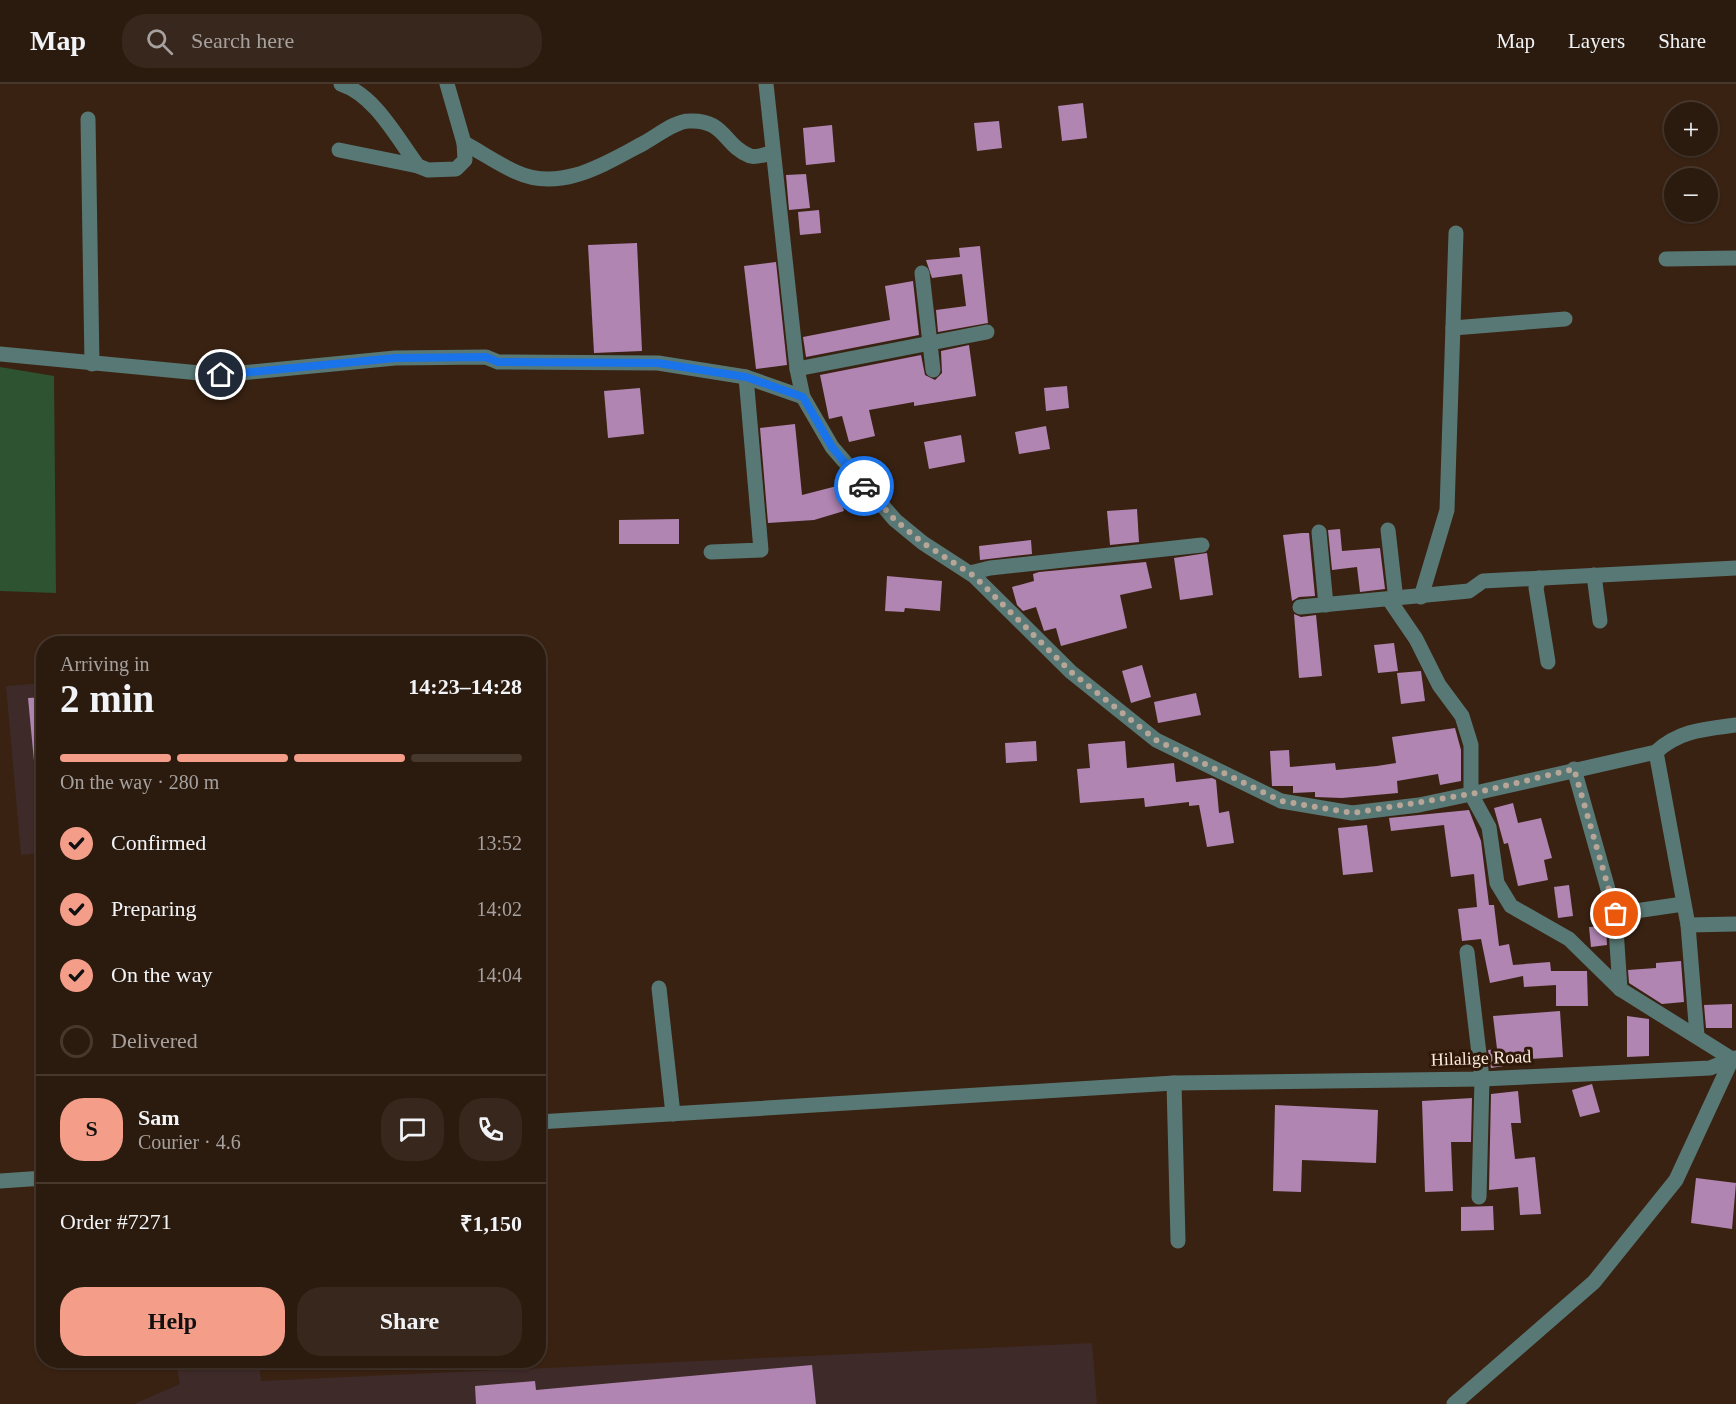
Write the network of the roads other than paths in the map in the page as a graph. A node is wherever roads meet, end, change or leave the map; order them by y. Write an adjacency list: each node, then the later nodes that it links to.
1 (447, 84): 5 (street)
2 (766, 84): 7 (street)
3 (352, 86): 8 (street)
4 (88, 119): 18 (street)
5 (464, 143): 7 (street); 8 (street)
6 (339, 150): 8 (street)
7 (772, 153): 19 (street)
8 (418, 166)
9 (1456, 232): 14 (street)
10 (1736, 258): 11 (street)
11 (1666, 259)
12 (922, 273): 16 (street)
13 (1565, 319): 14 (street)
14 (1453, 328): 31 (street)
15 (987, 332): 16 (street)
16 (929, 342): 19 (street); 20 (street)
17 (0, 354): 18 (street)
18 (92, 364): 21 (street)
19 (797, 369): 22 (street)
20 (933, 370)
21 (746, 377): 22 (street); 26 (street)
22 (803, 397): 28 (street)
23 (1388, 530): 32 (street)
24 (1319, 532): 33 (street)
25 (1202, 544): 28 (street)
26 (711, 552)
27 (1736, 568): 29 (street)
28 (970, 573): 40 (street)
29 (1594, 575): 30 (street); 35 (street)
30 (1539, 578): 31 (street); 36 (street)
31 (1421, 597): 32 (street)
32 (1393, 600): 33 (street); 40 (street)
33 (1326, 605): 34 (street)
34 (1300, 607)
35 (1599, 621)
36 (1548, 662)
37 (1736, 725): 38 (street)
38 (1656, 752): 39 (street); 41 (street)
39 (1574, 769): 40 (street); 42 (street)
40 (1471, 794): 47 (street)
41 (1683, 904): 42 (street); 44 (street)
42 (1616, 914): 47 (street)
43 (1736, 924): 44 (street)
44 (1688, 925): 48 (street)
45 (1467, 951): 50 (street)
46 (659, 988): 52 (street)
47 (1620, 989): 48 (street)
48 (1697, 1036): 49 (street)
49 (1734, 1058): 50 (street, Hilalige Road); 58 (street)
50 (1482, 1078): 51 (street, Hilalige Road); 56 (street)
51 (1174, 1083): 52 (street, Hilalige Road); 57 (street)
52 (673, 1113): 53 (street, Hilalige Road)
53 (546, 1121)
54 (36, 1179): 55 (street)
55 (0, 1181)
56 (1479, 1197)
57 (1178, 1241)
58 (1454, 1404)

